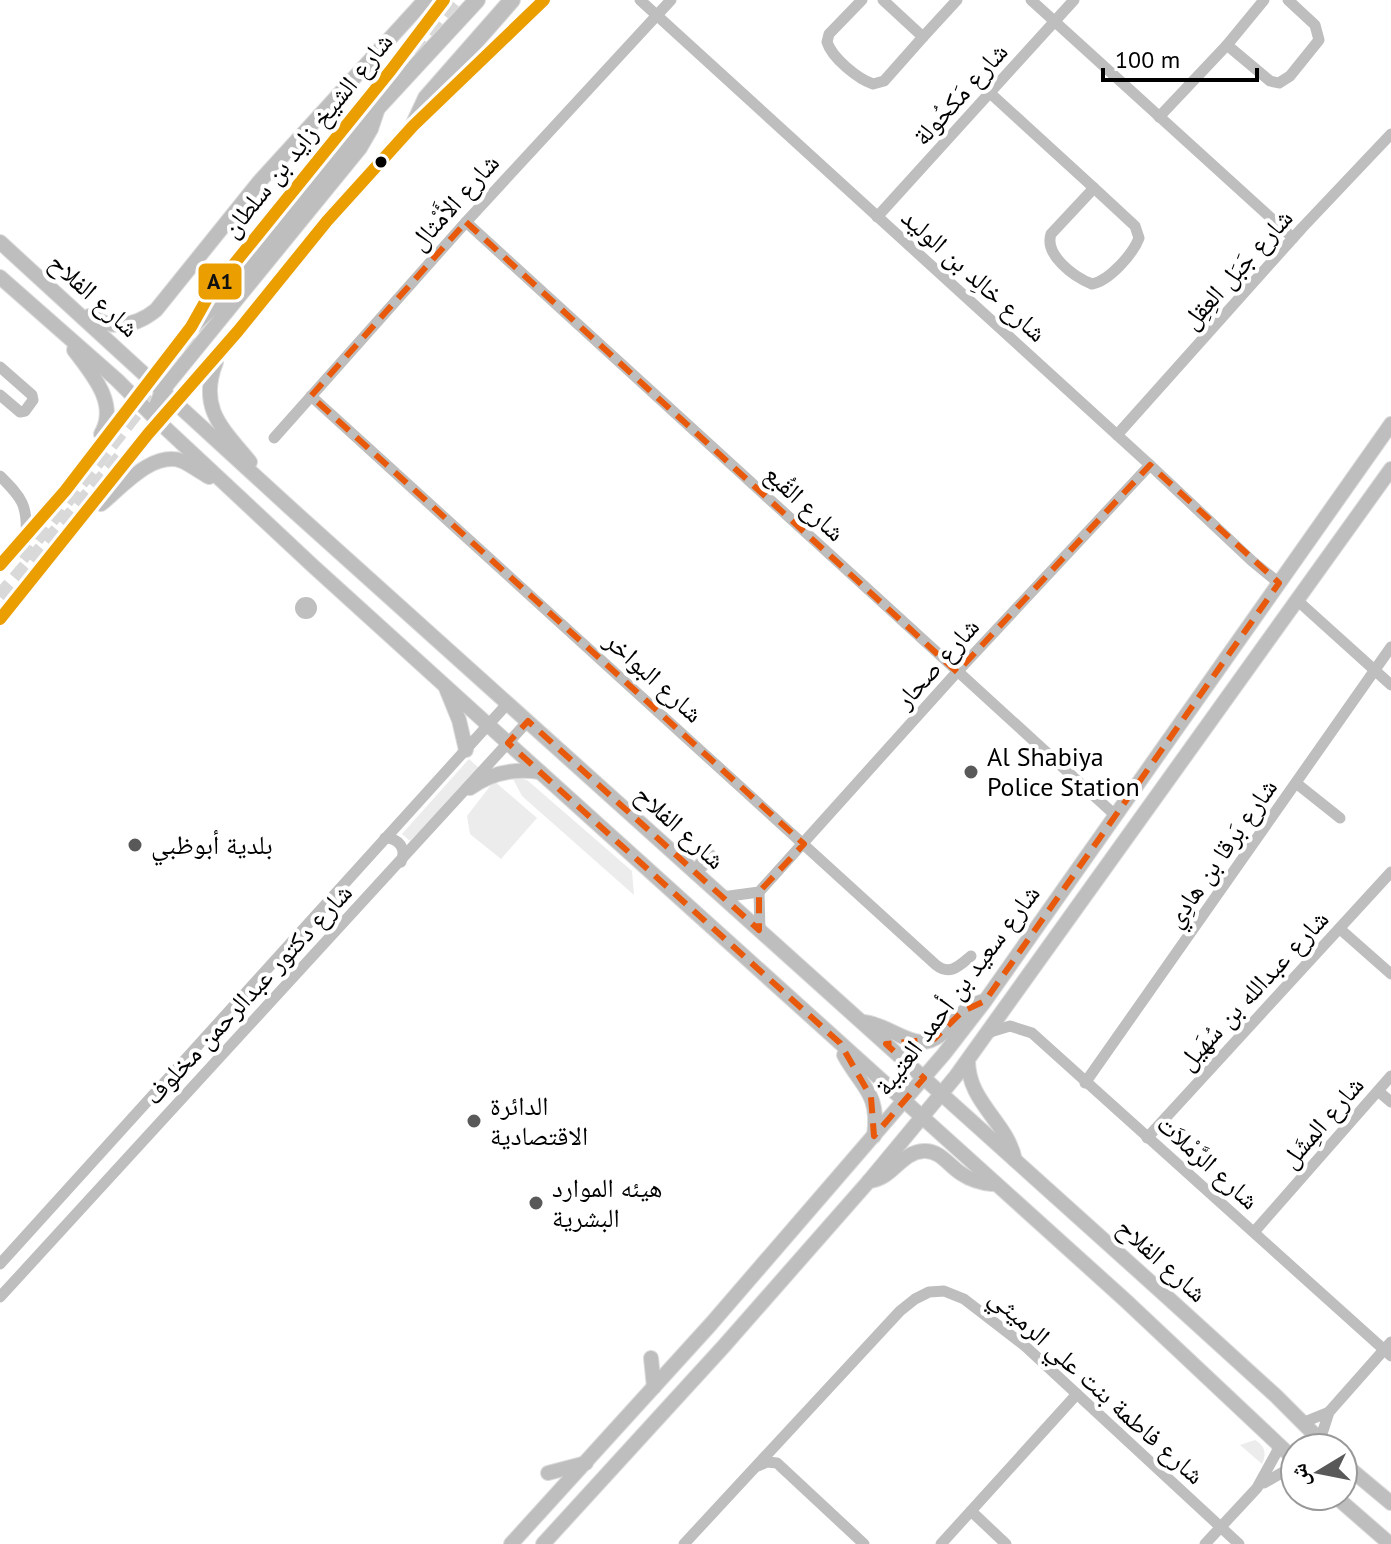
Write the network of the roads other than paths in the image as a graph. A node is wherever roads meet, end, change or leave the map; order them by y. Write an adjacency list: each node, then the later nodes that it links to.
1 (425, 0): 30 (main road)
2 (444, 0): 32 (main road, شارع الشيخ زايد بن سلطان)
3 (477, 0): 20 (highway)
4 (512, 0): 22 (highway)
5 (544, 0): 22 (main road)
6 (640, 0): 15 (street, شارع خالِد بن الوليد)
7 (671, 0): 15 (street, شارع الأَمْثال)
8 (862, 0): 17 (street)
9 (883, 0): 17 (street)
10 (957, 0): 17 (street)
11 (1031, 0): 16 (street)
12 (1074, 0): 16 (street, شارع مَكحُولة)
13 (1264, 0): 18 (street)
14 (1288, 0): 18 (street)
15 (657, 15): 25 (street, شارع خالِد بن الوليد); 26 (street, شارع الأَمْثال)
16 (1055, 21): 19 (street, شارع مَكحُولة); 21 (street)
17 (923, 37)
18 (1227, 45): 21 (street)
19 (990, 93): 24 (street); 25 (street, شارع مَكحُولة)
20 (378, 108): 32 (highway); 36 (main road)
21 (1159, 117): 27 (street)
22 (413, 126): 33 (main road)
23 (1391, 134): 27 (street, شارع جَبَل العِقِل)
24 (1094, 188): 24 (street)
25 (877, 217): 43 (street, شارع خالِد بن الوليد)
26 (466, 222): 38 (street, شارع الأَمْثال); 59 (street, شارع القُبع)
27 (1293, 238): 43 (street, شارع جَبَل العِقِل)
28 (0, 242): 30 (main road, شارع الفلاح)
29 (0, 277): 31 (main road, شارع الفلاح)
30 (65, 301): 35 (main road, شارع الفلاح)
31 (52, 321): 39 (main road, شارع الفلاح); 48 (main road)
32 (191, 327): 35 (main road, شارع الشيخ زايد بن سلطان)
33 (220, 352): 40 (main road); 50 (main road)
34 (0, 367): 37 (street)
35 (150, 379): 36 (main road, شارع الفلاح); 39 (main road, شارع الشيخ زايد بن سلطان)
36 (162, 391): 40 (main road, شارع الفلاح); 41 (main road)
37 (0, 395)
38 (311, 396): 44 (street, شارع الأَمْثال); 73 (street, شارع البواخر)
39 (135, 399): 41 (main road, شارع الفلاح); 48 (main road, شارع الشيخ زايد بن سلطان)
40 (175, 403): 41 (main road); 50 (main road, شارع الفلاح)
41 (159, 422): 49 (main road, شارع الفلاح); 51 (main road)
42 (1391, 424): 54 (main road, شارع سعيد بن أحمد العتيبة)
43 (1117, 435): 45 (street, شارع خالِد بن الوليد)
44 (274, 438)
45 (1150, 465): 54 (street, شارع خالِد بن الوليد); 59 (street, شارع صحار)
46 (1391, 469): 55 (main road, شارع سعيد بن أحمد العتيبة)
47 (2, 478): 52 (street)
48 (65, 491): 52 (main road, شارع الشيخ زايد بن سلطان)
49 (239, 496): 51 (main road); 60 (main road, شارع الفلاح)
50 (287, 505): 62 (main road, شارع الفلاح)
51 (82, 519): 56 (main road)
52 (26, 537): 53 (main road, شارع الشيخ زايد بن سلطان)
53 (0, 565)
54 (1279, 583): 70 (main road, شارع سعيد بن أحمد العتيبة)
55 (1298, 601): 58 (street); 86 (main road, شارع سعيد بن أحمد العتيبة)
56 (0, 619)
57 (1390, 649): 58 (street, شارع بَرقا بن هادِي)
58 (1375, 671): 61 (street); 68 (street, شارع بَرقا بن هادِي)
59 (957, 672): 70 (street, شارع القُبع); 73 (street, شارع صحار)
60 (442, 680): 64 (main road, شارع الفلاح); 66 (main road)
61 (1391, 685)
62 (508, 703): 63 (main road, شارع الفلاح); 64 (street, شارع دكتور عبدالرحمن مخلوف)
63 (528, 721): 65 (street, شارع دكتور عبدالرحمن مخلوف); 76 (main road, شارع الفلاح)
64 (489, 724): 65 (main road, شارع الفلاح); 66 (street, شارع دكتور عبدالرحمن مخلوف)
65 (508, 743): 67 (main road, شارع الفلاح); 69 (street, شارع دكتور عبدالرحمن مخلوف)
66 (466, 750): 72 (street, شارع دكتور عبدالرحمن مخلوف)
67 (540, 772): 69 (main road); 87 (main road, شارع الفلاح)
68 (1296, 783): 71 (street); 91 (street, شارع بَرقا بن هادِي)
69 (470, 788): 75 (street, شارع دكتور عبدالرحمن مخلوف)
70 (1115, 815): 84 (main road, شارع سعيد بن أحمد العتيبة)
71 (1340, 818)
72 (385, 838): 75 (street); 103 (street, شارع دكتور عبدالرحمن مخلوف)
73 (804, 844): 78 (street, شارع صحار); 82 (street, شارع البواخر)
74 (709, 856): 76 (main road)
75 (401, 863): 104 (street, شارع دكتور عبدالرحمن مخلوف)
76 (695, 872): 79 (main road, شارع الفلاح)
77 (1391, 872): 80 (street, شارع عبدالله بن سُهَيل)
78 (759, 892): 79 (street); 81 (street)
79 (722, 897): 81 (main road, شارع الفلاح)
80 (1340, 929): 83 (street); 98 (street, شارع عبدالله بن سُهَيل)
81 (760, 932): 85 (main road, شارع الفلاح)
82 (971, 956)
83 (1391, 974)
84 (985, 1001): 85 (main road); 90 (main road, شارع سعيد بن أحمد العتيبة)
85 (863, 1022): 90 (main road, شارع الفلاح)
86 (987, 1034): 88 (main road, شارع سعيد بن أحمد العتيبة); 91 (street, شارع الرَّمْلاَت)
87 (840, 1043): 94 (main road, شارع الفلاح); 97 (main road)
88 (968, 1060): 93 (main road, شارع سعيد بن أحمد العتيبة); 99 (main road)
89 (1391, 1076): 92 (street, شارع المِشَل)
90 (924, 1078): 93 (main road, شارع الفلاح); 94 (main road, شارع سعيد بن أحمد العتيبة)
91 (1085, 1083): 98 (street, شارع الرَّمْلاَت)
92 (1378, 1091): 95 (street); 102 (street, شارع المِشَل)
93 (941, 1094): 96 (main road, شارع سعيد بن أحمد العتيبة); 99 (main road, شارع الفلاح)
94 (904, 1102): 96 (main road, شارع الفلاح); 97 (main road, شارع سعيد بن أحمد العتيبة)
95 (1391, 1102)
96 (922, 1118): 100 (main road, شارع سعيد بن أحمد العتيبة); 101 (main road, شارع الفلاح)
97 (874, 1136): 107 (main road, شارع سعيد بن أحمد العتيبة)
98 (1147, 1138): 102 (street, شارع الرَّمْلاَت)
99 (1015, 1160): 110 (main road, شارع الفلاح)
100 (869, 1181): 101 (main road); 126 (main road, شارع سعيد بن أحمد العتيبة)
101 (995, 1185): 113 (main road, شارع الفلاح)
102 (1254, 1232): 105 (street, شارع الرَّمْلاَت)
103 (0, 1264)
104 (0, 1297)
105 (1389, 1350): 109 (street)
106 (651, 1358): 107 (main road)
107 (654, 1387): 115 (main road, شارع سعيد بن أحمد العتيبة)
108 (1077, 1394): 116 (street, شارع فاطمة بنت علي الرميثي); 122 (street); 124 (street, شارع فاطمة بنت علي الرميثي)
109 (1329, 1412): 110 (street); 112 (street)
110 (1302, 1423): 111 (main road, شارع الفلاح)
111 (1311, 1432)
112 (1326, 1432)
113 (1279, 1445)
114 (1279, 1448): 120 (street)
115 (586, 1463): 117 (main road); 125 (main road, شارع سعيد بن أحمد العتيبة)
116 (754, 1469): 127 (street, شارع فاطمة بنت علي الرميثي); 128 (street)
117 (548, 1473)
118 (1279, 1473): 120 (street)
119 (1359, 1476): 121 (main road)
120 (1257, 1488): 124 (street)
121 (1391, 1503)
122 (971, 1511): 129 (street); 130 (street)
123 (1353, 1512): 133 (main road)
124 (1221, 1527): 131 (street); 132 (street, شارع فاطمة بنت علي الرميثي)
125 (511, 1544)
126 (543, 1544)
127 (684, 1544)
128 (864, 1544)
129 (941, 1544)
130 (1006, 1544)
131 (1205, 1544)
132 (1239, 1544)
133 (1390, 1544)

